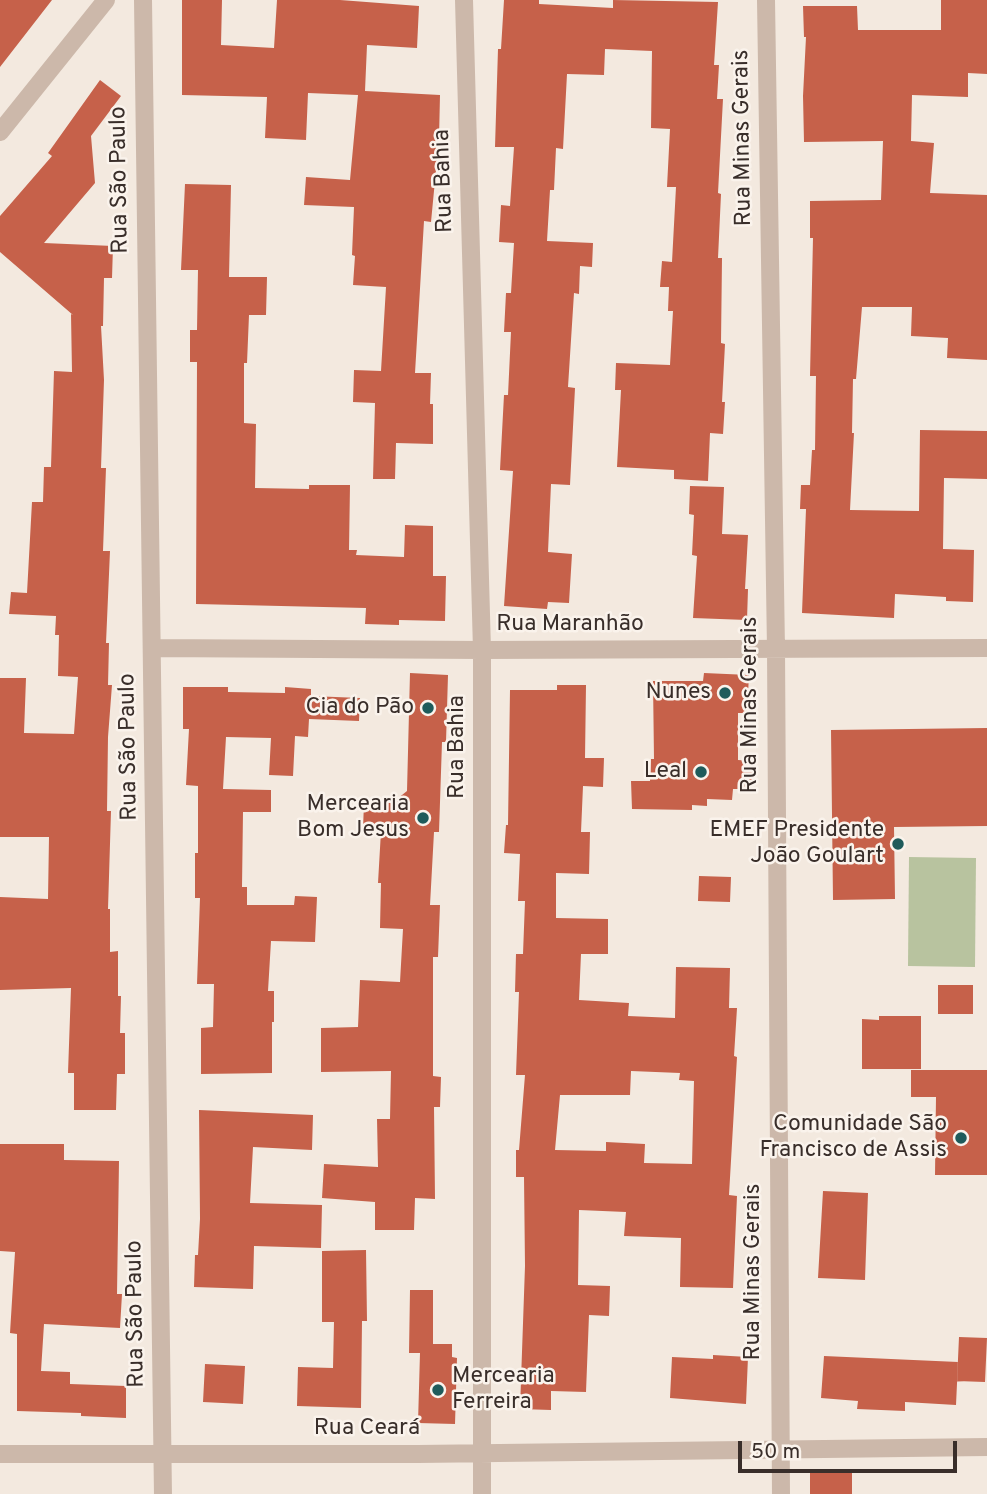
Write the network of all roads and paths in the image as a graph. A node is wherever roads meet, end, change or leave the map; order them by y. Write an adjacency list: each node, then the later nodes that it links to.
1 (106, 0): 5 (street)
2 (143, 0): 6 (street, Rua São Paulo)
3 (464, 0): 9 (street, Rua Bahia)
4 (766, 0): 8 (street, Rua Minas Gerais)
5 (0, 132)
6 (153, 648): 9 (street, Rua Maranhão); 14 (street, Rua São Paulo)
7 (987, 648): 8 (street, Rua Maranhão)
8 (776, 649): 9 (street, Rua Maranhão); 11 (street, Rua Minas Gerais)
9 (482, 650): 12 (street, Rua Bahia)
10 (987, 1447): 11 (street, Rua Ceará)
11 (781, 1450): 12 (street, Rua Ceará); 17 (street, Rua Minas Gerais)
12 (482, 1452): 14 (street, Rua Ceará); 16 (street, Rua Bahia)
13 (0, 1454): 14 (street, Rua Ceará)
14 (163, 1455): 15 (street, Rua São Paulo)
15 (163, 1494)
16 (482, 1494)
17 (781, 1494)

